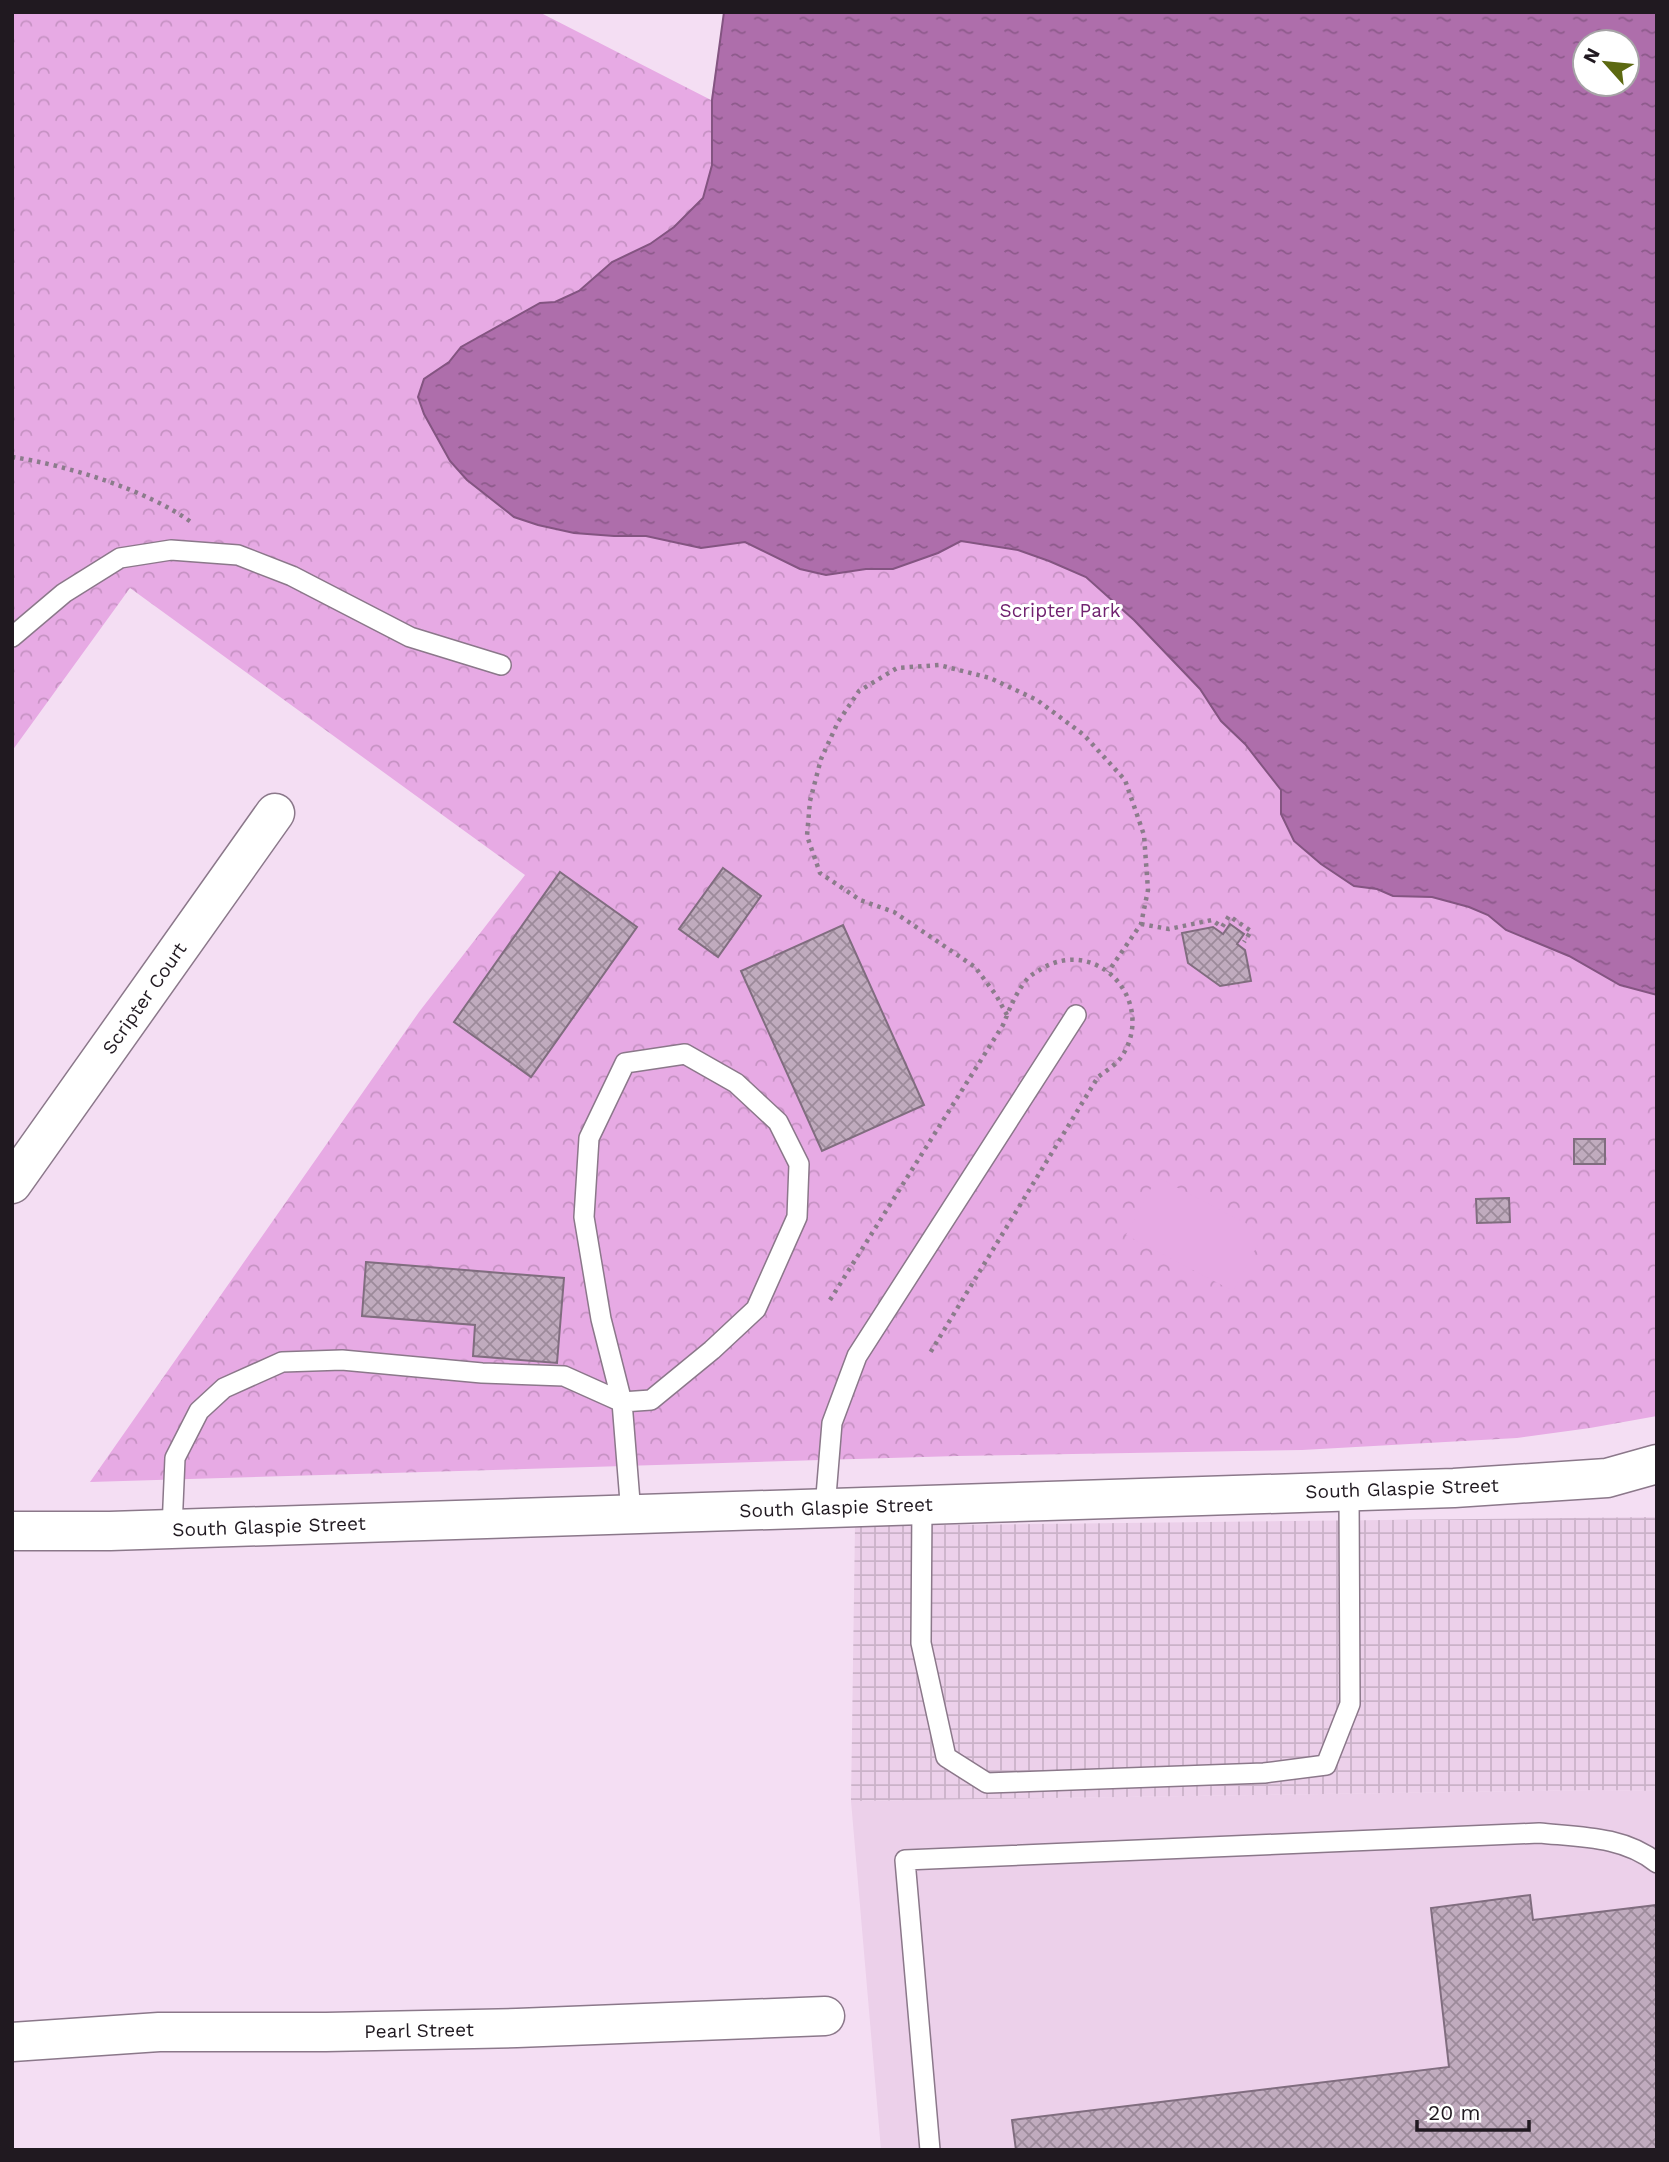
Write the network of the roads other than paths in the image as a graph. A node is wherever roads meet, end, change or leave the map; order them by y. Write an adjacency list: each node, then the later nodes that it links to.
1 (12, 637): 2 (lane)
2 (501, 665)
3 (275, 813): 5 (street, Scripter Court)
4 (1076, 1015): 10 (lane)
5 (12, 1184)
6 (622, 1402): 6 (lane); 11 (lane); 12 (lane)
7 (1657, 1464): 8 (street, South Glaspie Street)
8 (1349, 1491): 9 (street, South Glaspie Street); 9 (lane)
9 (922, 1504): 10 (street, South Glaspie Street)
10 (825, 1508): 11 (street, South Glaspie Street)
11 (631, 1514): 12 (street, South Glaspie Street)
12 (172, 1529): 13 (street, South Glaspie Street)
13 (12, 1531)
14 (1657, 1863): 17 (lane)
15 (825, 2016): 16 (street, Pearl Street)
16 (12, 2042)
17 (930, 2150)

